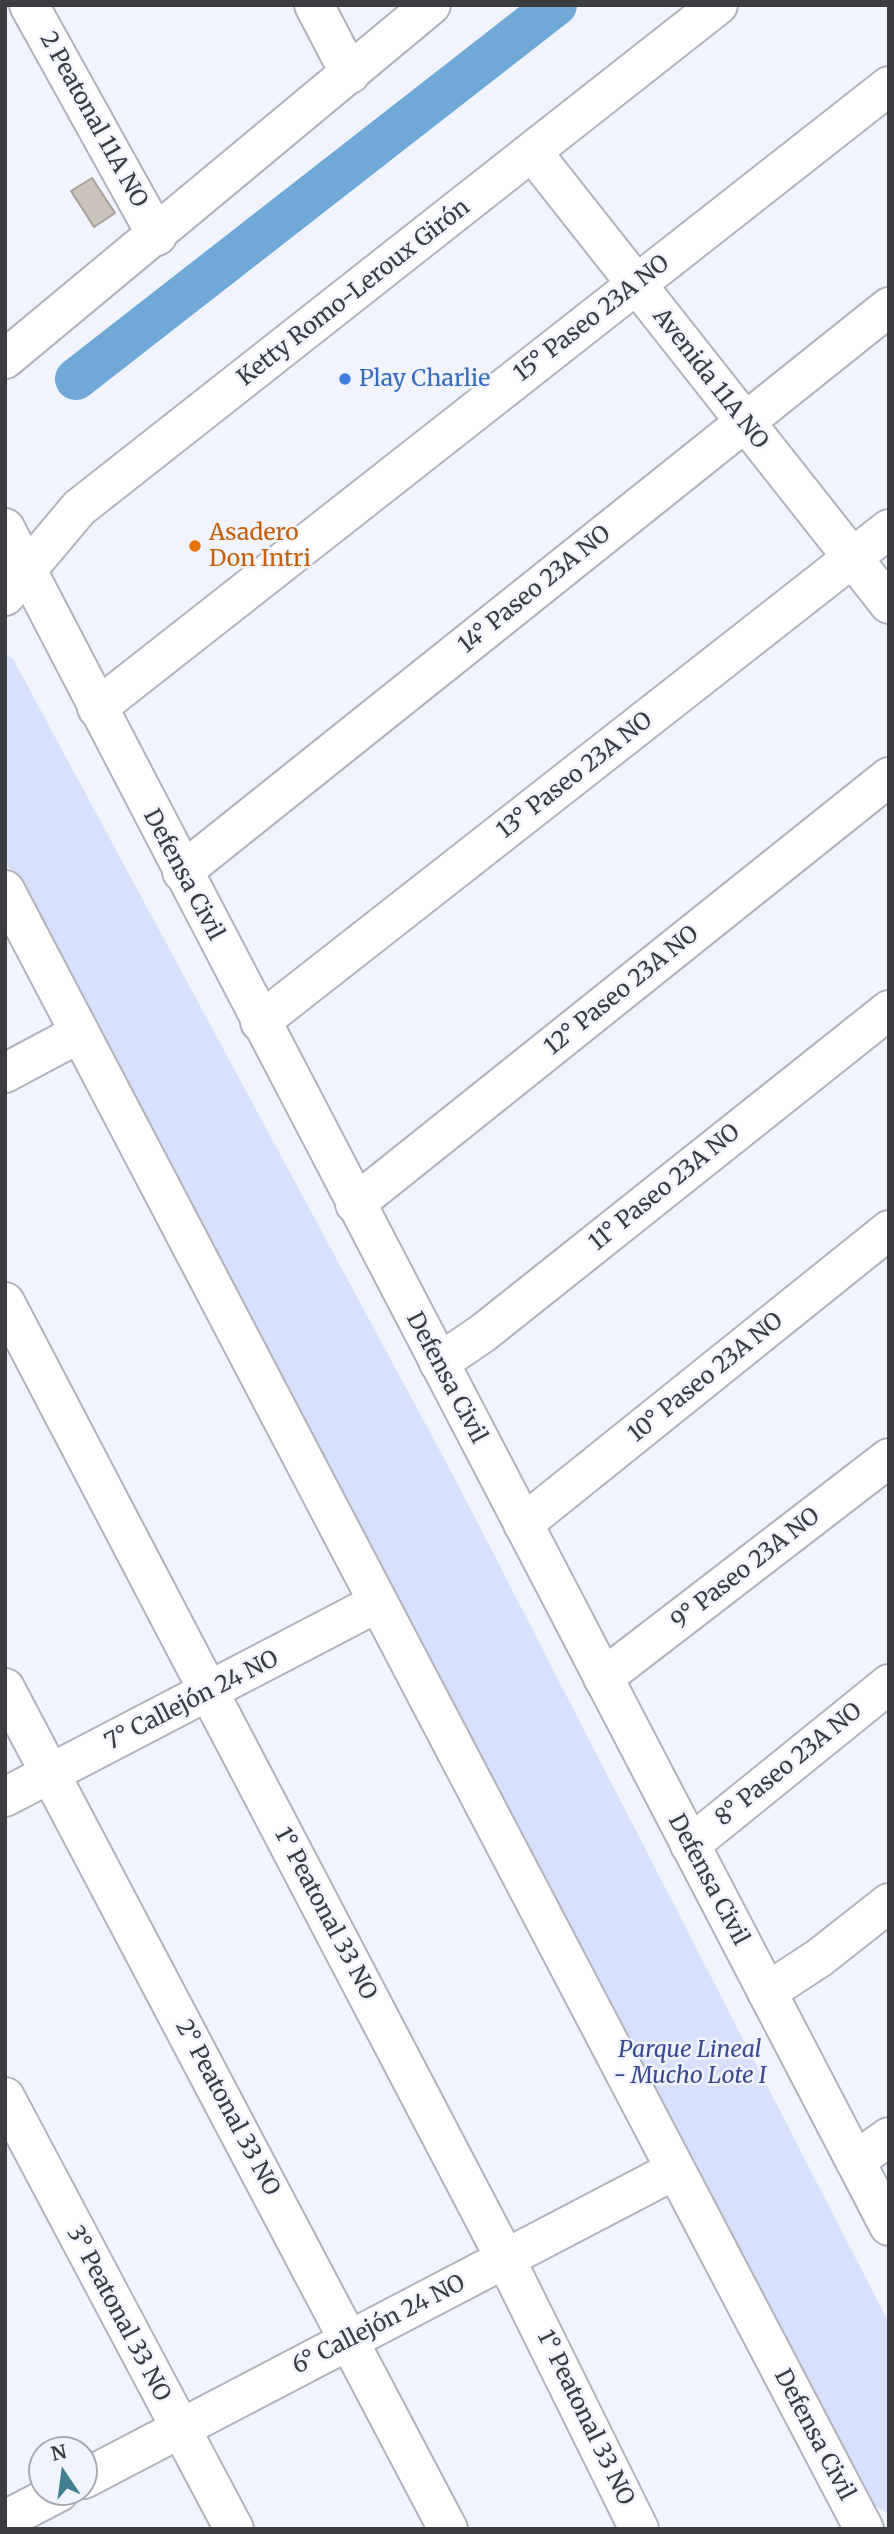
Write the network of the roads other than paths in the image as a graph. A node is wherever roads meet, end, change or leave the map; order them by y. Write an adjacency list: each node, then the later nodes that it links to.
1 (29, 5): 8 (street, 2 Peatonal 11A NO)
2 (314, 5): 5 (street)
3 (431, 5): 5 (street)
4 (718, 5): 7 (street, Ketty Romo-Leroux Girón)
5 (350, 74): 8 (street)
6 (889, 86): 9 (street, 15° Paseo 23A NO)
7 (533, 153): 9 (street, Avenida 11A NO); 16 (street, Ketty Romo-Leroux Girón)
8 (157, 236): 11 (street)
9 (635, 285): 12 (street, Avenida 11A NO); 18 (street, 15° Paseo 23A NO)
10 (889, 307): 12 (street, 14° Paseo 23A NO)
11 (5, 359)
12 (745, 422): 15 (street, Avenida 11A NO); 20 (street, 14° Paseo 23A NO)
13 (5, 528): 16 (street, Defensa Civil)
14 (889, 529): 15 (street, 13° Paseo 23A NO)
15 (852, 558): 17 (street, Avenida 11A NO); 23 (street, 13° Paseo 23A NO)
16 (17, 583): 18 (street, Defensa Civil)
17 (889, 604)
18 (97, 708): 20 (street, Defensa Civil)
19 (889, 777): 26 (street, 12° Paseo 23A NO)
20 (182, 872): 23 (street, Defensa Civil)
21 (5, 890): 24 (street, Defensa Civil)
22 (889, 1010): 29 (street, 11° Paseo 23A NO)
23 (260, 1022): 26 (street, Defensa Civil)
24 (80, 1033): 25 (street); 32 (street, Defensa Civil)
25 (5, 1073)
26 (355, 1205): 29 (street, Defensa Civil)
27 (889, 1230): 31 (street, 10° Paseo 23A NO)
28 (5, 1302): 36 (street, 1° Peatonal 33 NO)
29 (439, 1363): 31 (street, Defensa Civil)
30 (889, 1458): 33 (street, 9° Paseo 23A NO)
31 (523, 1524): 33 (street, Defensa Civil)
32 (377, 1603): 36 (street, 7° Callejón 24 NO); 45 (street, Defensa Civil)
33 (603, 1678): 39 (street, Defensa Civil)
34 (889, 1684): 39 (street, 8° Paseo 23A NO)
35 (5, 1688): 37 (street, 2° Peatonal 33 NO)
36 (210, 1693): 37 (street, 7° Callejón 24 NO); 47 (street, 1° Peatonal 33 NO)
37 (50, 1773): 38 (street, 7° Callejón 24 NO); 48 (street, 2° Peatonal 33 NO)
38 (5, 1797)
39 (690, 1845): 41 (street, Defensa Civil)
40 (889, 1903): 41 (street)
41 (767, 1992): 44 (street, Defensa Civil)
42 (5, 2097): 49 (street, 3° Peatonal 33 NO)
43 (889, 2137): 44 (street)
44 (855, 2161): 46 (street, Defensa Civil)
45 (673, 2171): 47 (street, 6° Callejón 24 NO); 54 (street, Defensa Civil)
46 (889, 2226)
47 (506, 2260): 48 (street, 6° Callejón 24 NO); 53 (street, 1° Peatonal 33 NO)
48 (348, 2340): 49 (street, 6° Callejón 24 NO); 52 (street, 2° Peatonal 33 NO)
49 (179, 2429): 50 (street, 6° Callejón 24 NO); 51 (street, 3° Peatonal 33 NO)
50 (98, 2472)
51 (234, 2529)
52 (448, 2529)
53 (639, 2529)
54 (864, 2529)

